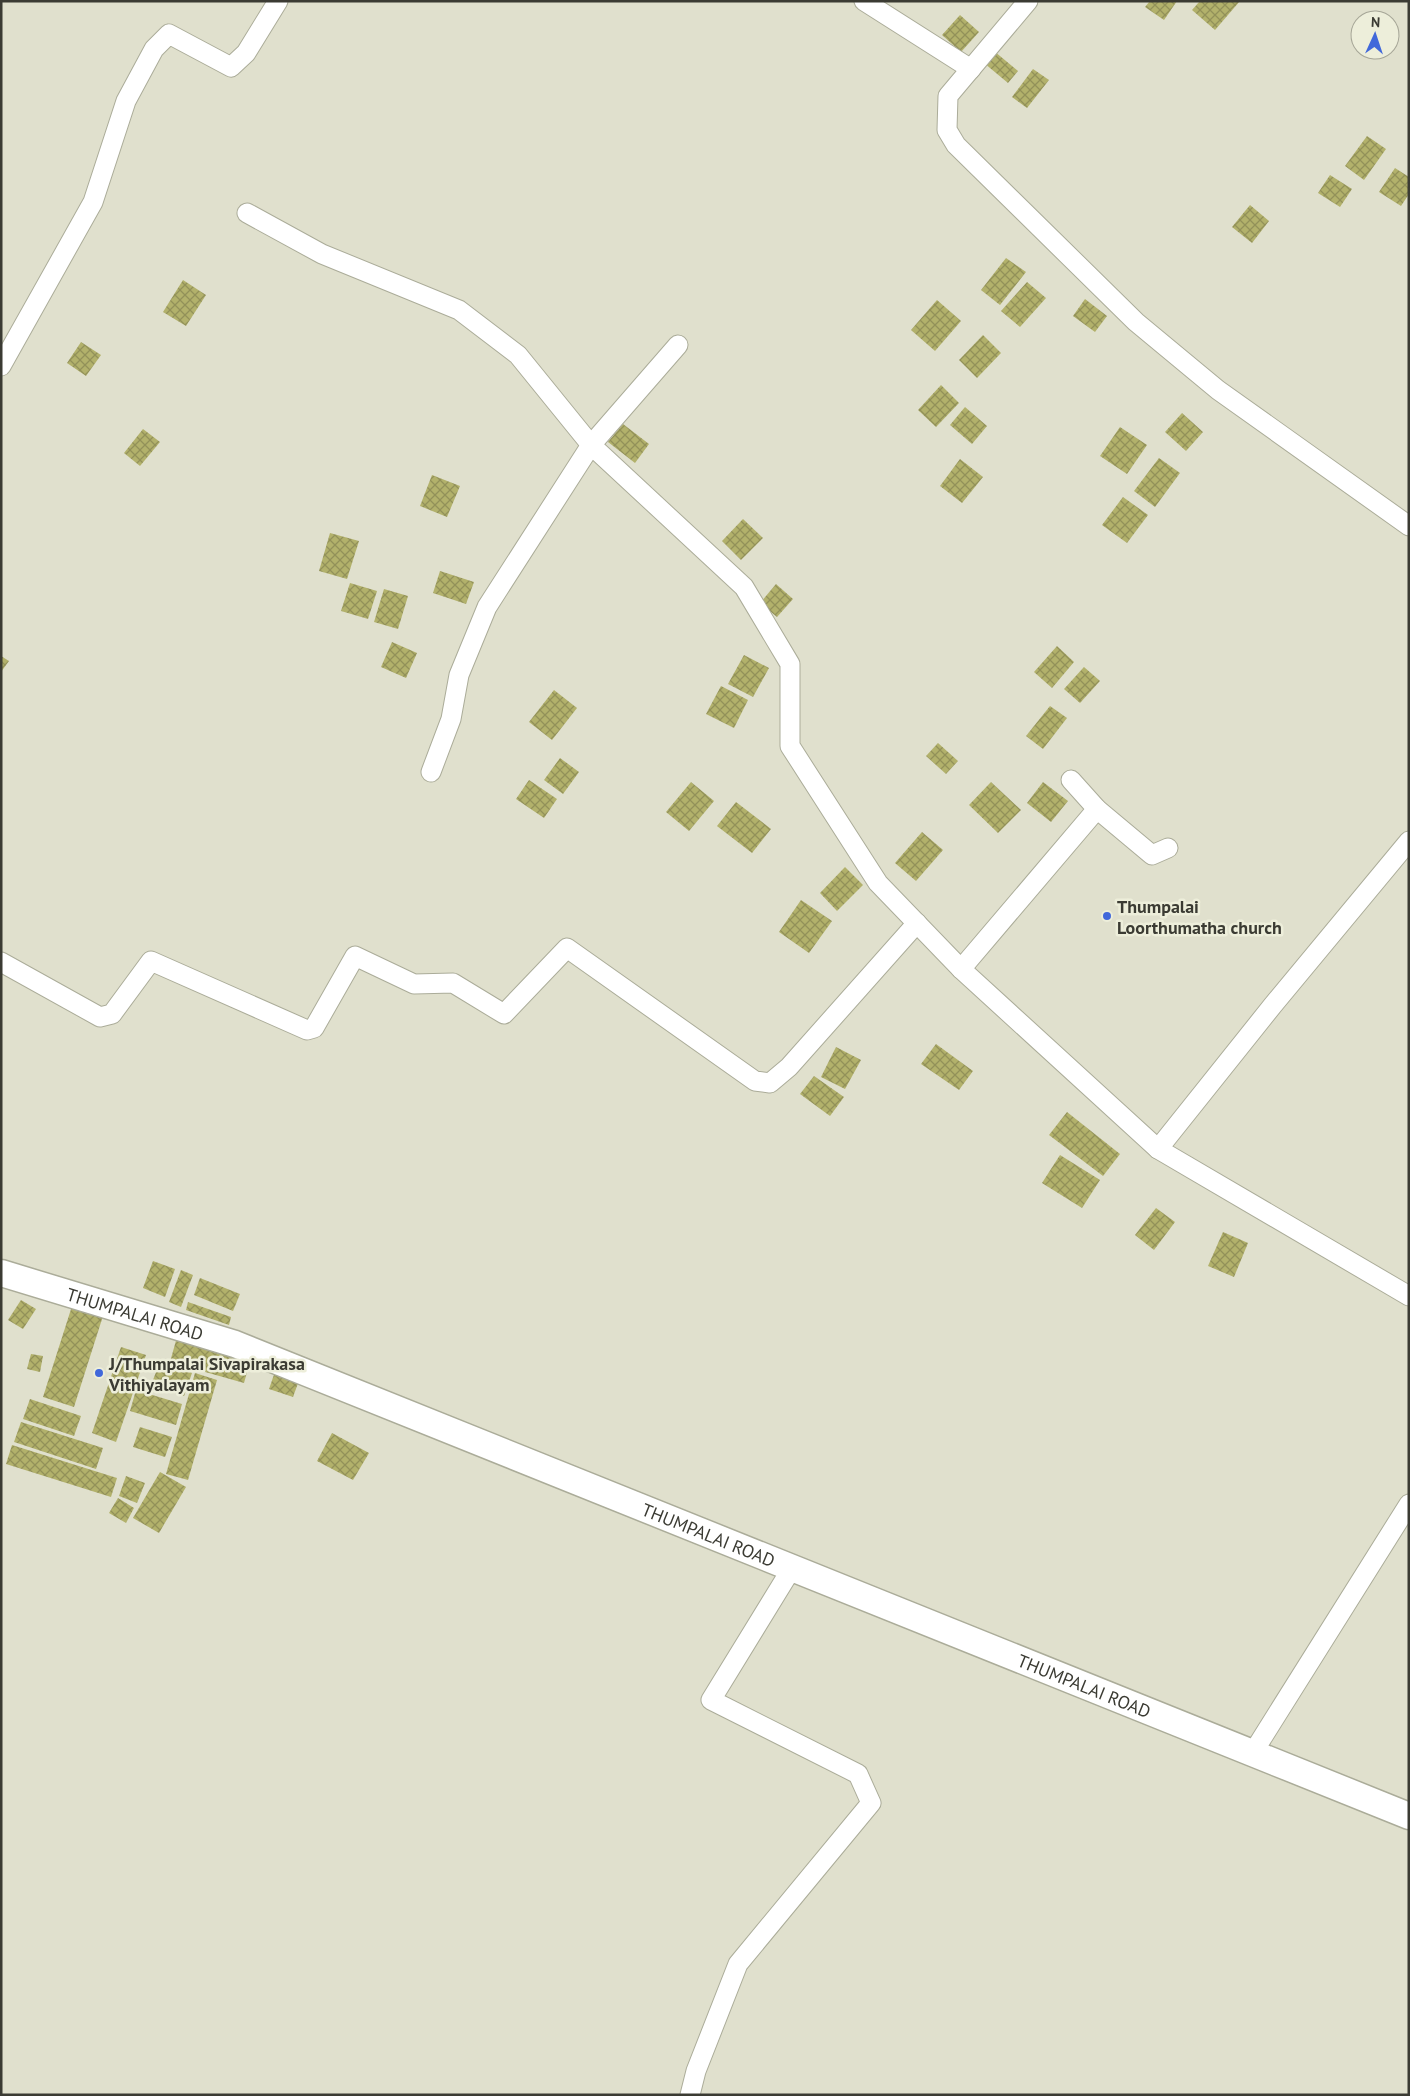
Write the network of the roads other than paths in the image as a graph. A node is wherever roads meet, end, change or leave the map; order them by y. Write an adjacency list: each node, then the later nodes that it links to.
1 (278, 1): 7 (street)
2 (864, 1): 4 (street)
3 (1028, 1): 4 (street)
4 (971, 69): 9 (street)
5 (247, 212): 8 (street)
6 (678, 345): 8 (street)
7 (1, 366)
8 (591, 445): 10 (street); 15 (street)
9 (1409, 526)
10 (431, 772)
11 (1071, 780): 12 (street)
12 (1097, 809): 14 (street); 17 (street)
13 (1409, 841): 18 (street)
14 (1168, 848)
15 (917, 923): 16 (street); 17 (street)
16 (1, 962)
17 (961, 969): 18 (street)
18 (1158, 1149): 20 (street)
19 (1, 1273): 22 (street, THUMPALAI ROAD)
20 (1409, 1296)
21 (1409, 1504): 23 (street)
22 (792, 1568): 23 (street, THUMPALAI ROAD); 25 (street)
23 (1252, 1754): 24 (street, THUMPALAI ROAD)
24 (1409, 1816)
25 (690, 2095)

